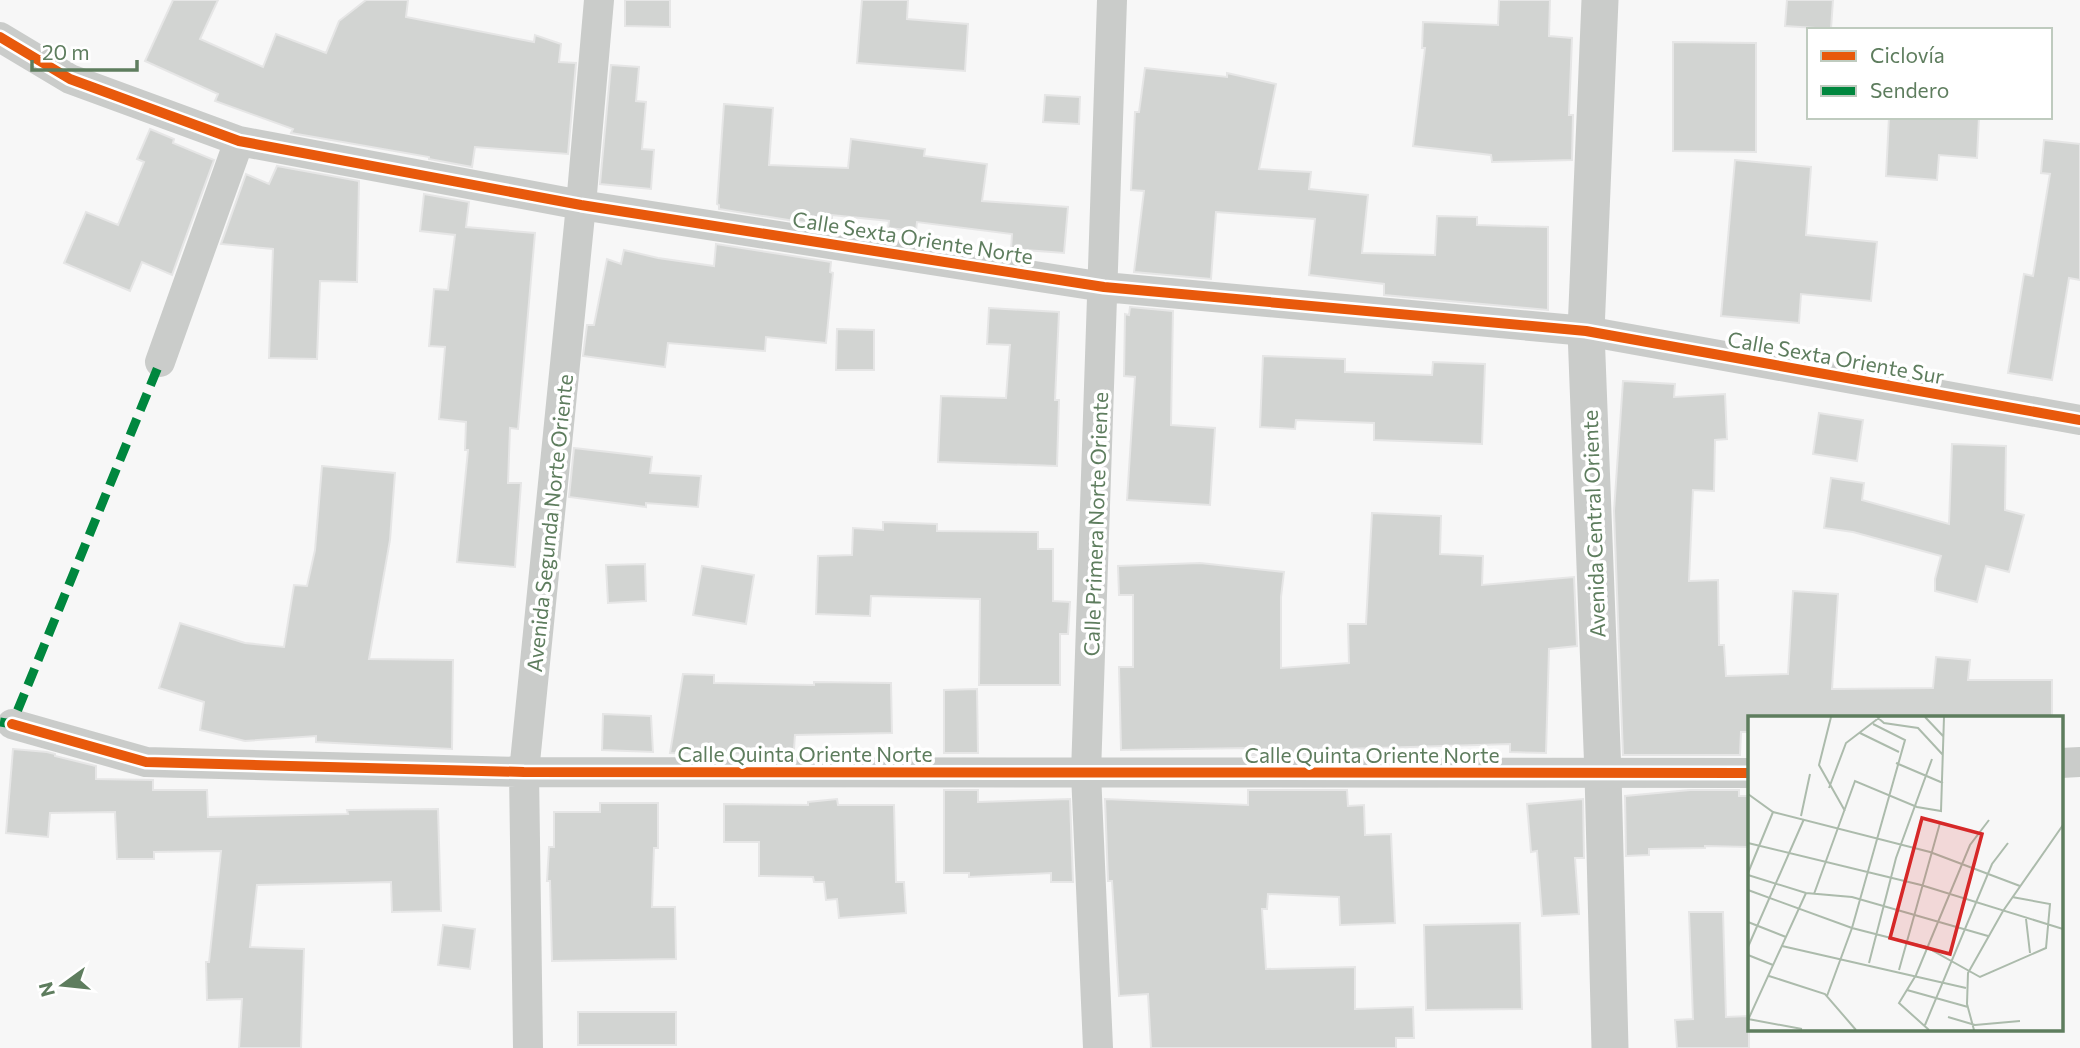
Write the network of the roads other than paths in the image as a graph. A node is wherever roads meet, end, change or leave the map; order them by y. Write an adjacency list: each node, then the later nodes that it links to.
1 (599, 0): 6 (street, Avenida Segunda Norte Oriente)
2 (1112, 0): 7 (street, Calle Primera Norte Oriente)
3 (1600, 0): 8 (street, Avenida Central Oriente)
4 (0, 37): 5 (street, Calle Sexta Oriente Norte)
5 (239, 141): 6 (street, Calle Sexta Oriente Norte); 9 (street)
6 (581, 205): 7 (street, Calle Sexta Oriente Norte); 14 (street, Avenida Segunda Norte Oriente)
7 (1104, 287): 8 (street, Calle Sexta Oriente Norte); 15 (street, Calle Primera Norte Oriente)
8 (1586, 331): 10 (street, Calle Sexta Oriente Sur); 17 (street, Avenida Central Oriente)
9 (160, 362)
10 (2080, 420)
11 (12, 724): 14 (street, Calle Quinta Oriente Norte)
12 (2062, 762): 13 (street)
13 (2080, 762)
14 (524, 772): 15 (street, Calle Quinta Oriente Norte); 18 (street, Avenida Segunda Norte Oriente)
15 (1086, 773): 17 (street, Calle Quinta Oriente Norte); 19 (street, Calle Primera Norte Oriente)
16 (1748, 773): 17 (street, Calle Quinta Oriente Norte)
17 (1603, 774): 20 (street, Avenida Central Oriente)
18 (528, 1048)
19 (1098, 1048)
20 (1610, 1048)

